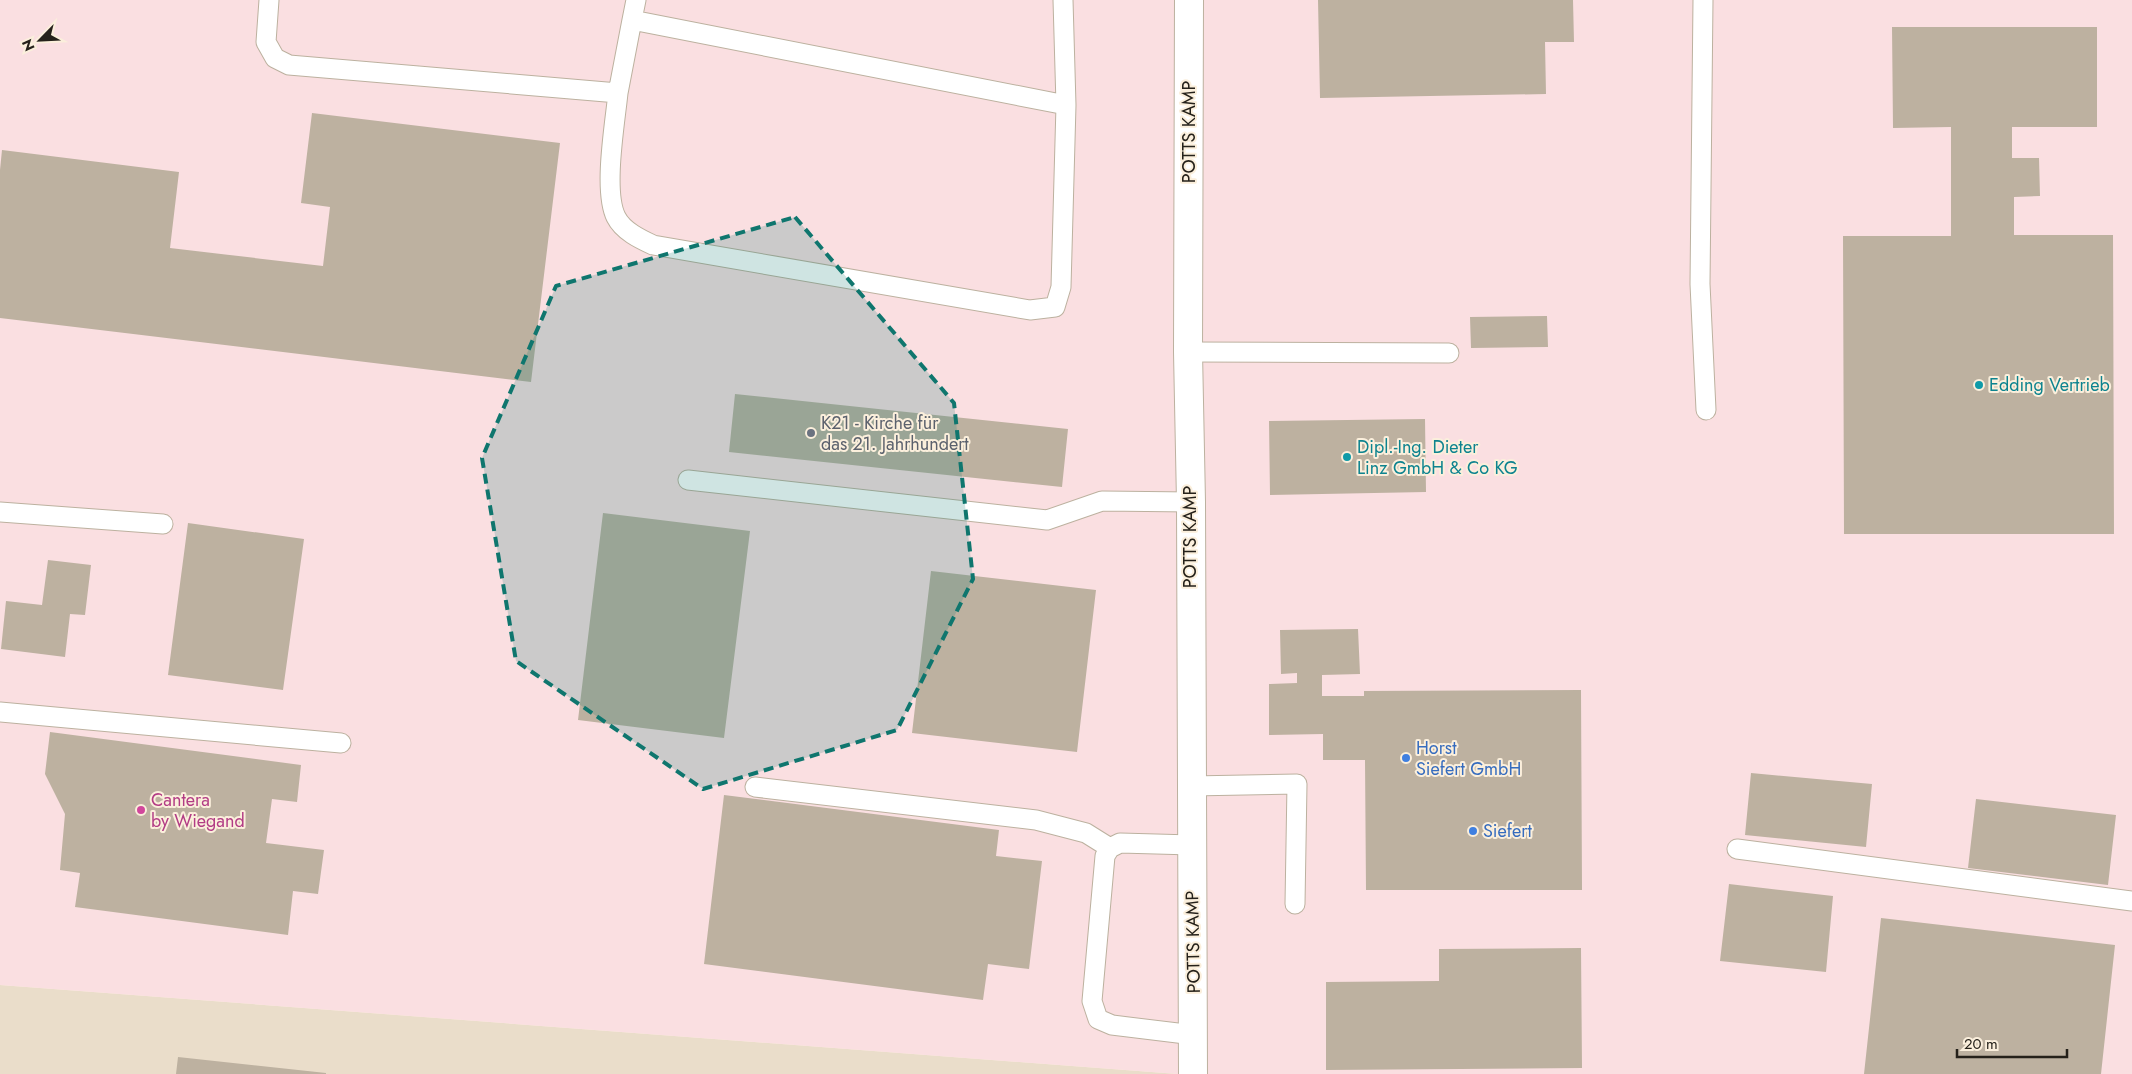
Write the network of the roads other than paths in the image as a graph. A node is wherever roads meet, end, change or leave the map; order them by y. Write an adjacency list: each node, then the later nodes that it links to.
1 (269, 0): 7 (lane)
2 (636, 0): 6 (lane)
3 (1063, 0): 8 (lane)
4 (1189, 0): 9 (street, POTTS KAMP)
5 (1703, 0): 11 (lane)
6 (632, 20): 7 (lane); 8 (lane)
7 (618, 93): 8 (lane)
8 (1066, 104)
9 (1188, 352): 10 (lane); 13 (street, POTTS KAMP)
10 (1449, 353)
11 (1706, 410)
12 (688, 480): 13 (lane)
13 (1191, 502): 18 (street, POTTS KAMP)
14 (0, 512): 15 (lane)
15 (163, 524)
16 (0, 712): 17 (lane)
17 (341, 743)
18 (1190, 786): 20 (street, POTTS KAMP); 24 (lane)
19 (755, 787): 21 (lane)
20 (1192, 845): 21 (lane); 25 (street, POTTS KAMP)
21 (1110, 848): 25 (lane)
22 (1737, 849): 23 (lane)
23 (2132, 901)
24 (1295, 904)
25 (1194, 1035): 26 (street, POTTS KAMP)
26 (1193, 1074)

